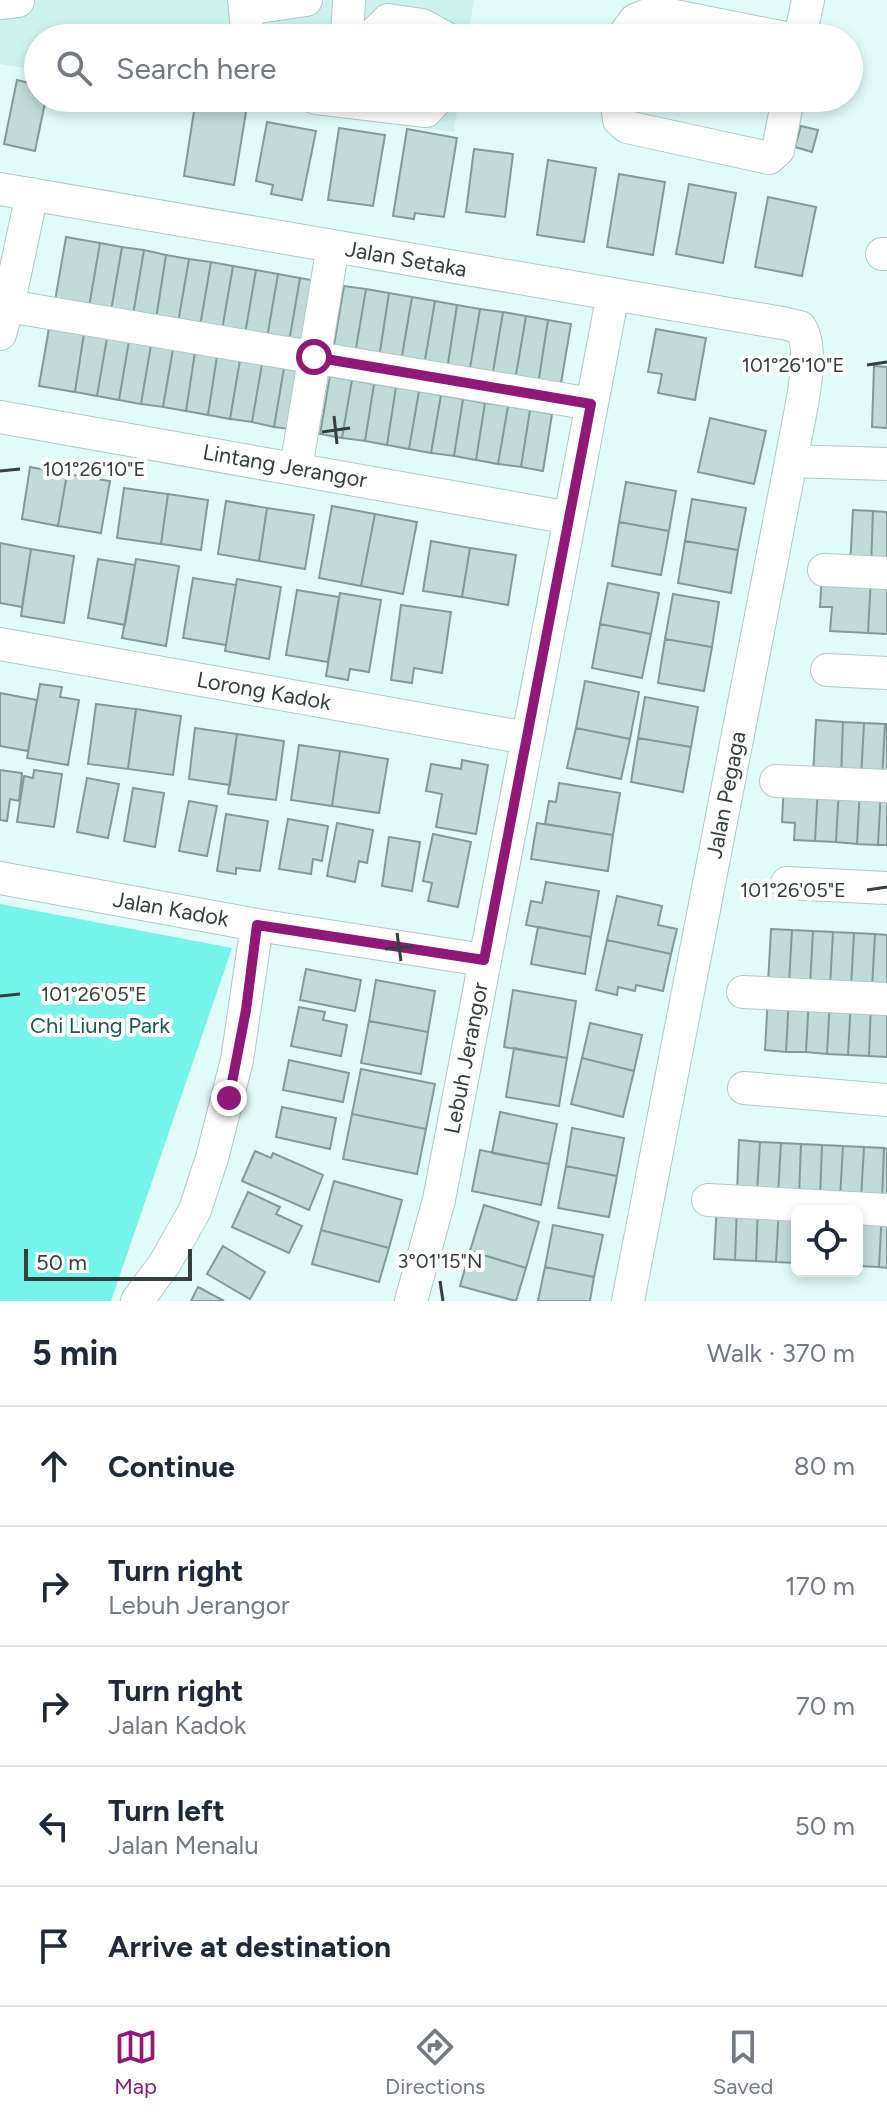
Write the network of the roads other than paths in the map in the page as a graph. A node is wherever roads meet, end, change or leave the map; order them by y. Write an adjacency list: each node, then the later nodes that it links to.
1 (306, 0): 4 (street)
2 (349, 0): 5 (street)
3 (808, 0): 10 (street)
4 (245, 16)
5 (348, 24)
6 (384, 24): 7 (street)
7 (415, 24)
8 (632, 24): 9 (street)
9 (715, 24)
10 (803, 24)
11 (618, 112): 12 (street)
12 (785, 112)
13 (0, 189): 14 (street, Jalan Setaka)
14 (32, 194): 15 (street, Jalan Setaka); 17 (street)
15 (333, 246): 16 (street, Jalan Setaka); 19 (street)
16 (613, 294): 18 (street, Jalan Setaka); 20 (street, Lebuh Jerangor)
17 (4, 320): 19 (street)
18 (807, 337): 22 (street, Jalan Pegaga)
19 (314, 357): 20 (street); 24 (street)
20 (591, 404): 25 (street, Lebuh Jerangor)
21 (0, 417): 24 (street, Lintang Jerangor)
22 (810, 461): 23 (street); 47 (street, Jalan Pegaga)
23 (887, 464)
24 (296, 468): 25 (street, Lintang Jerangor)
25 (570, 518): 31 (street, Lebuh Jerangor)
26 (824, 570): 27 (street)
27 (887, 573)
28 (0, 644): 31 (street, Lorong Kadok)
29 (827, 670): 30 (street)
30 (887, 673)
31 (527, 738): 38 (street, Lebuh Jerangor)
32 (776, 781): 33 (street)
33 (887, 786)
34 (0, 878): 37 (street, Jalan Kadok)
35 (787, 883): 36 (street)
36 (887, 888)
37 (257, 925): 38 (street, Jalan Kadok); 45 (street)
38 (484, 960): 46 (street, Lebuh Jerangor)
39 (743, 992): 40 (street)
40 (887, 999)
41 (744, 1088): 42 (street)
42 (887, 1100)
43 (708, 1200): 44 (street)
44 (887, 1210)
45 (137, 1301)
46 (411, 1301)
47 (628, 1301)

